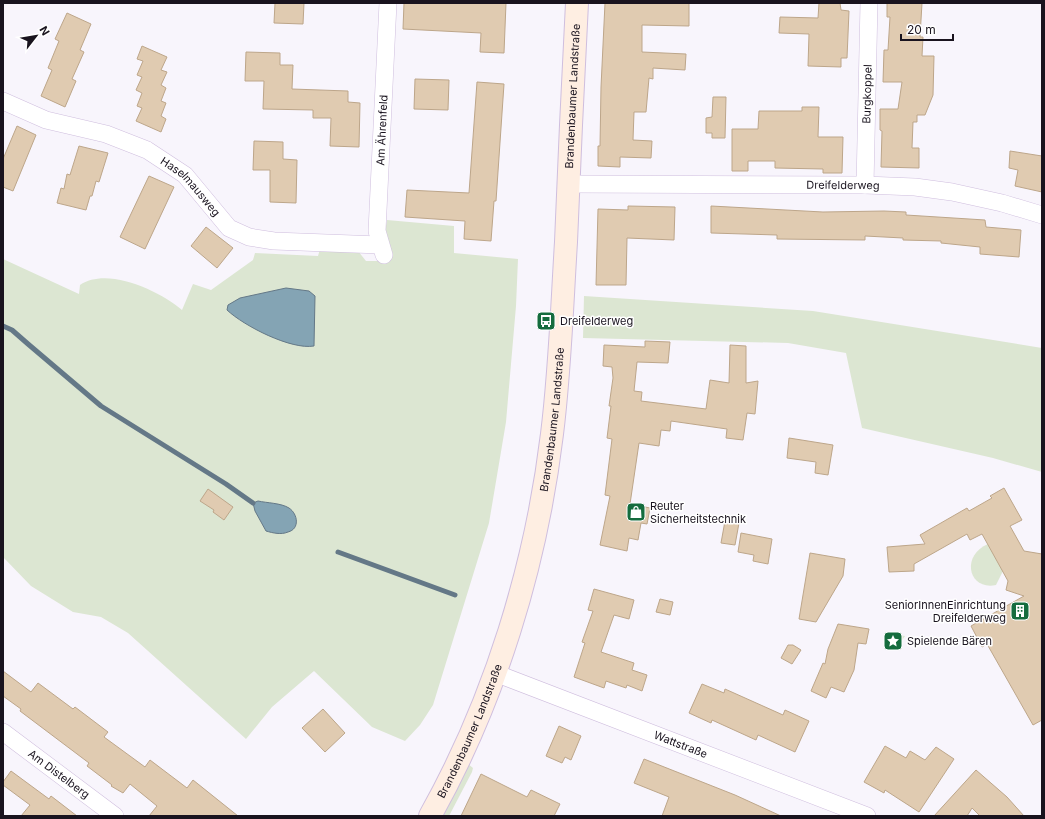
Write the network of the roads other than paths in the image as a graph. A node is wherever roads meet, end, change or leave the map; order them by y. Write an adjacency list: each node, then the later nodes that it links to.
1 (388, 3): 8 (street, Am Ährenfeld)
2 (577, 3): 5 (main road, Brandenbaumer Landstraße)
3 (869, 3): 6 (street, Burgkoppel)
4 (3, 101): 8 (street, Haselmausweg)
5 (568, 184): 6 (street, Dreifelderweg); 9 (main road, Brandenbaumer Landstraße)
6 (866, 185): 7 (street, Dreifelderweg)
7 (1042, 215)
8 (382, 250)
9 (495, 673): 12 (main road, Brandenbaumer Landstraße); 13 (street, Wattstraße)
10 (3, 732): 11 (street, Am Distelberg)
11 (115, 816)
12 (430, 816)
13 (867, 816)

